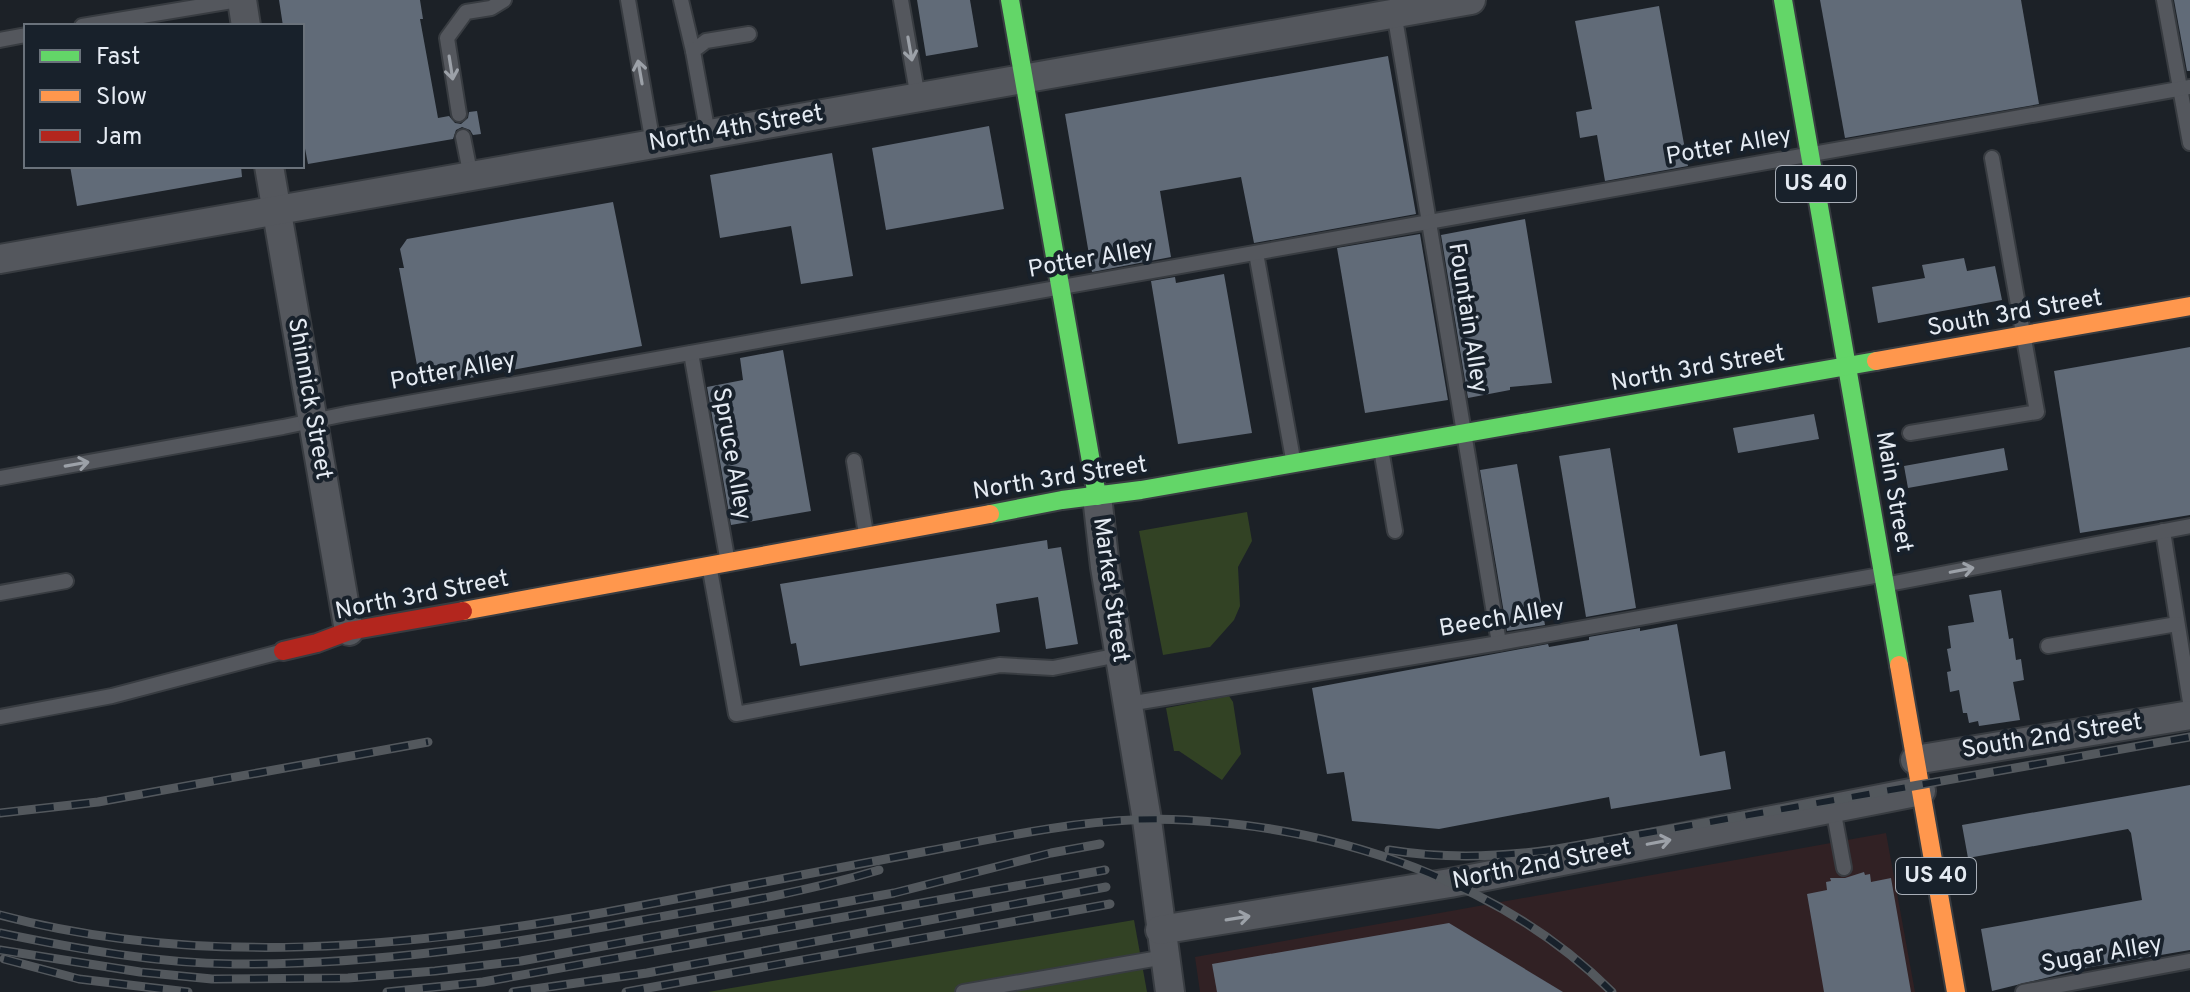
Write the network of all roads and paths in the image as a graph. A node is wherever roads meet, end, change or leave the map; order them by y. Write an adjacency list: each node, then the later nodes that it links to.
1 (240, 0): 11 (lane); 12 (street)
2 (504, 0): 20 (lane, one-way to 20)
3 (628, 0): 24 (lane, one-way to 3)
4 (681, 0): 16 (lane)
5 (901, 0): 19 (lane, one-way to 19)
6 (1010, 0): 17 (street, Market Street)
7 (1471, 0): 10 (street, North 4th Street)
8 (1783, 0): 25 (street, Main Street / US 40)
9 (2164, 0): 18 (lane)
10 (1393, 7): 17 (street, North 4th Street); 30 (lane, Fountain Alley)
11 (94, 24)
12 (246, 24)
13 (749, 34): 16 (lane)
14 (24, 35): 15 (lane)
15 (0, 40)
16 (693, 51): 21 (lane)
17 (1023, 78): 19 (street, North 4th Street); 33 (street, Market Street)
18 (2185, 88): 23 (lane); 25 (lane, Potter Alley)
19 (918, 98): 21 (street, North 4th Street)
20 (459, 114)
21 (708, 134): 24 (street, North 4th Street)
22 (463, 137): 28 (lane)
23 (2190, 143)
24 (653, 144): 28 (street, North 4th Street)
25 (1811, 155): 30 (lane, Potter Alley); 37 (street, Main Street / US 40)
26 (1992, 158): 35 (lane)
27 (269, 168): 29 (street, Shinnick Street)
28 (471, 177): 29 (street, North 4th Street)
29 (277, 211): 32 (street, North 4th Street); 38 (street, Shinnick Street)
30 (1429, 223): 31 (lane, Potter Alley); 39 (lane, Fountain Alley)
31 (1256, 253): 33 (lane, Potter Alley); 43 (lane)
32 (0, 259)
33 (1060, 288): 36 (lane, Potter Alley); 45 (street, Market Street)
34 (2190, 306): 35 (street, South 3rd Street)
35 (2024, 337): 37 (street, South 3rd Street); 40 (lane)
36 (691, 353): 38 (lane, Potter Alley); 50 (lane, Spruce Alley)
37 (1848, 368): 39 (street, North 3rd Street); 51 (street, Main Street / US 40)
38 (313, 421): 44 (lane, Potter Alley, one-way to 38); 55 (street, Shinnick Street)
39 (1464, 433): 41 (street, North 3rd Street); 56 (lane, Fountain Alley)
40 (1910, 433)
41 (1381, 448): 43 (street, North 3rd Street); 47 (lane)
42 (854, 461): 49 (lane)
43 (1294, 463): 45 (street, North 3rd Street)
44 (0, 478)
45 (1097, 496): 49 (street, North 3rd Street); 59 (street, Market Street)
46 (2190, 526): 48 (lane, Beech Alley)
47 (1395, 531)
48 (2163, 531): 51 (lane, Beech Alley, one-way to 48); 54 (lane)
49 (867, 538): 50 (street, North 3rd Street)
50 (719, 565): 55 (street, North 3rd Street); 59 (lane, Spruce Alley)
51 (1884, 579): 56 (lane, Beech Alley); 64 (street, Main Street / US 40)
52 (66, 581): 53 (lane)
53 (0, 593)
54 (2177, 624): 57 (lane); 60 (lane)
55 (349, 631): 58 (street, North 3rd Street)
56 (1499, 643): 61 (lane, Beech Alley)
57 (2048, 646)
58 (283, 651): 63 (lane)
59 (1119, 655): 61 (street, Market Street)
60 (2190, 702)
61 (1128, 704): 68 (street, Market Street)
62 (2190, 715): 64 (street, South 2nd Street)
63 (0, 717)
64 (1915, 760): 65 (street, Main Street / US 40)
65 (1921, 791): 66 (street, North 2nd Street); 72 (street, Main Street / US 40)
66 (1833, 808): 67 (lane); 68 (street, North 2nd Street, one-way to 66)
67 (1844, 868)
68 (1163, 943): 70 (lane); 71 (street, Market Street)
69 (2190, 961): 73 (lane, Sugar Alley)
70 (963, 992)
71 (1170, 992)
72 (1956, 992)
73 (2023, 992)

